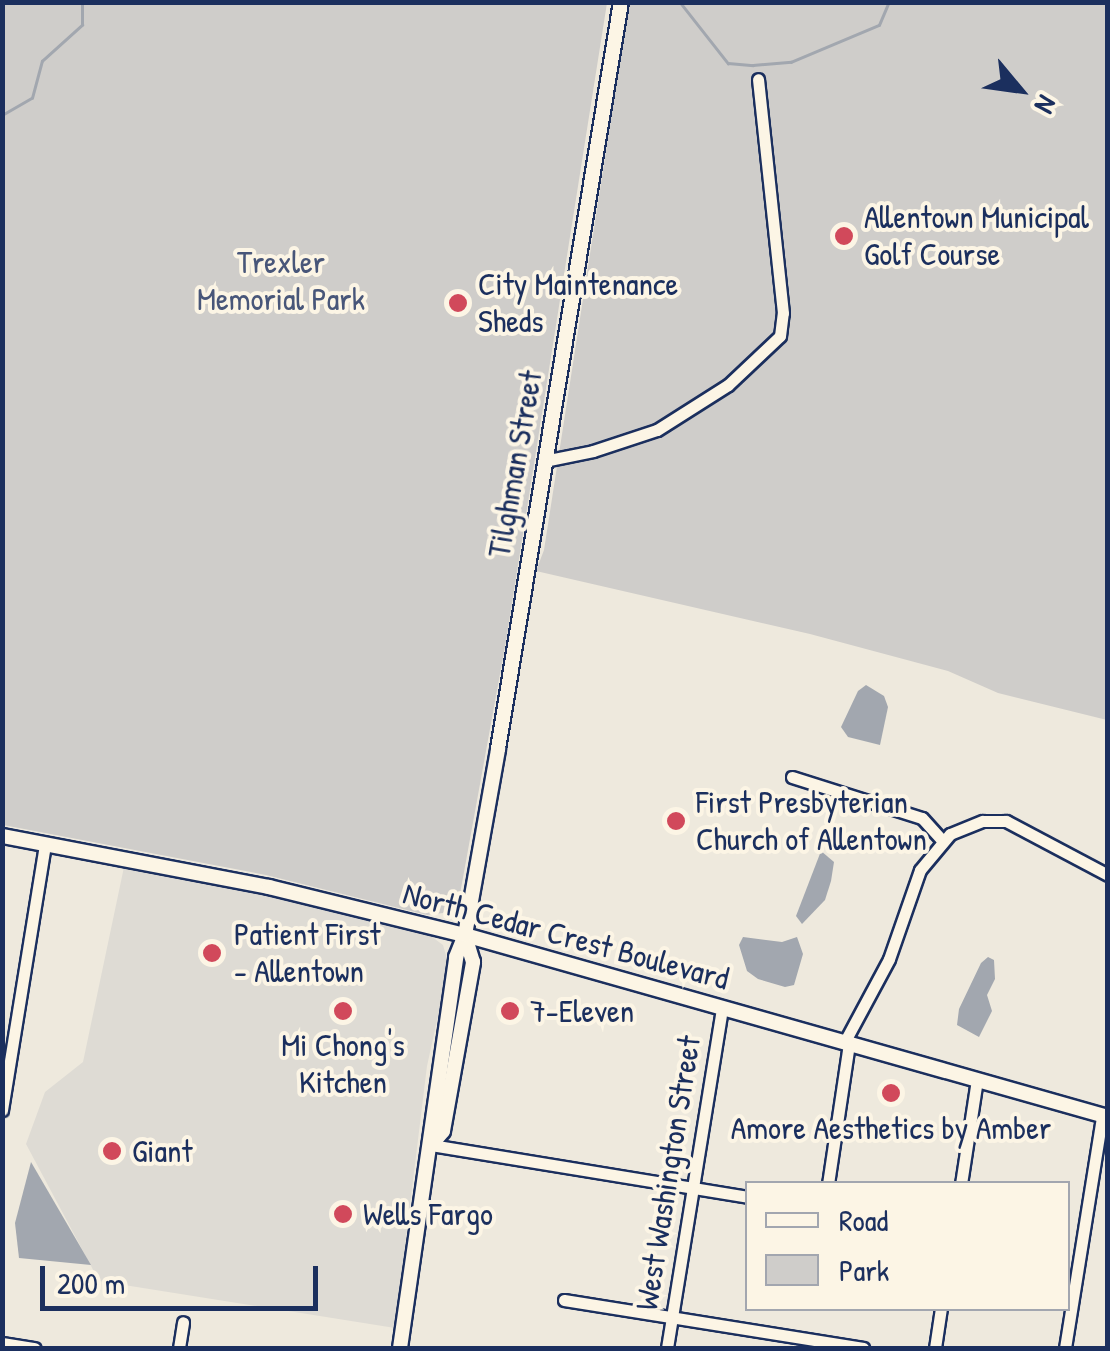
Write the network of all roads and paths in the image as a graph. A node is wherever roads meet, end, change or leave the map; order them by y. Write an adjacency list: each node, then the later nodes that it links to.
1 (620, 2): 3 (main road, Tilghman Street)
2 (758, 79): 3 (street)
3 (544, 461): 9 (main road, Tilghman Street)
4 (792, 778): 6 (street)
5 (2, 836): 7 (main road, North Cedar Crest Boulevard)
6 (942, 840): 8 (street); 11 (street)
7 (45, 844): 9 (main road, North Cedar Crest Boulevard); 12 (street)
8 (1108, 875)
9 (465, 935): 10 (main road, North Cedar Crest Boulevard); 16 (main road, Tilghman Street)
10 (722, 1007): 11 (main road, North Cedar Crest Boulevard); 19 (street, West Washington Street)
11 (847, 1043): 13 (main road, North Cedar Crest Boulevard); 17 (street)
12 (5, 1077): 14 (street)
13 (977, 1080): 15 (main road, North Cedar Crest Boulevard); 18 (street)
14 (2, 1110)
15 (1105, 1116): 32 (street)
16 (431, 1145): 19 (street); 28 (main road, Tilghman Street)
17 (828, 1181)
18 (961, 1181)
19 (694, 1188): 20 (street); 23 (street, West Washington Street)
20 (745, 1196)
21 (564, 1300): 23 (street)
22 (941, 1311): 31 (street)
23 (672, 1318): 29 (street, West Washington Street); 30 (street)
24 (183, 1322): 27 (street)
25 (2, 1343): 26 (street)
26 (35, 1348)
27 (179, 1348)
28 (400, 1348)
29 (667, 1348)
30 (863, 1348)
31 (935, 1348)
32 (1066, 1348)

